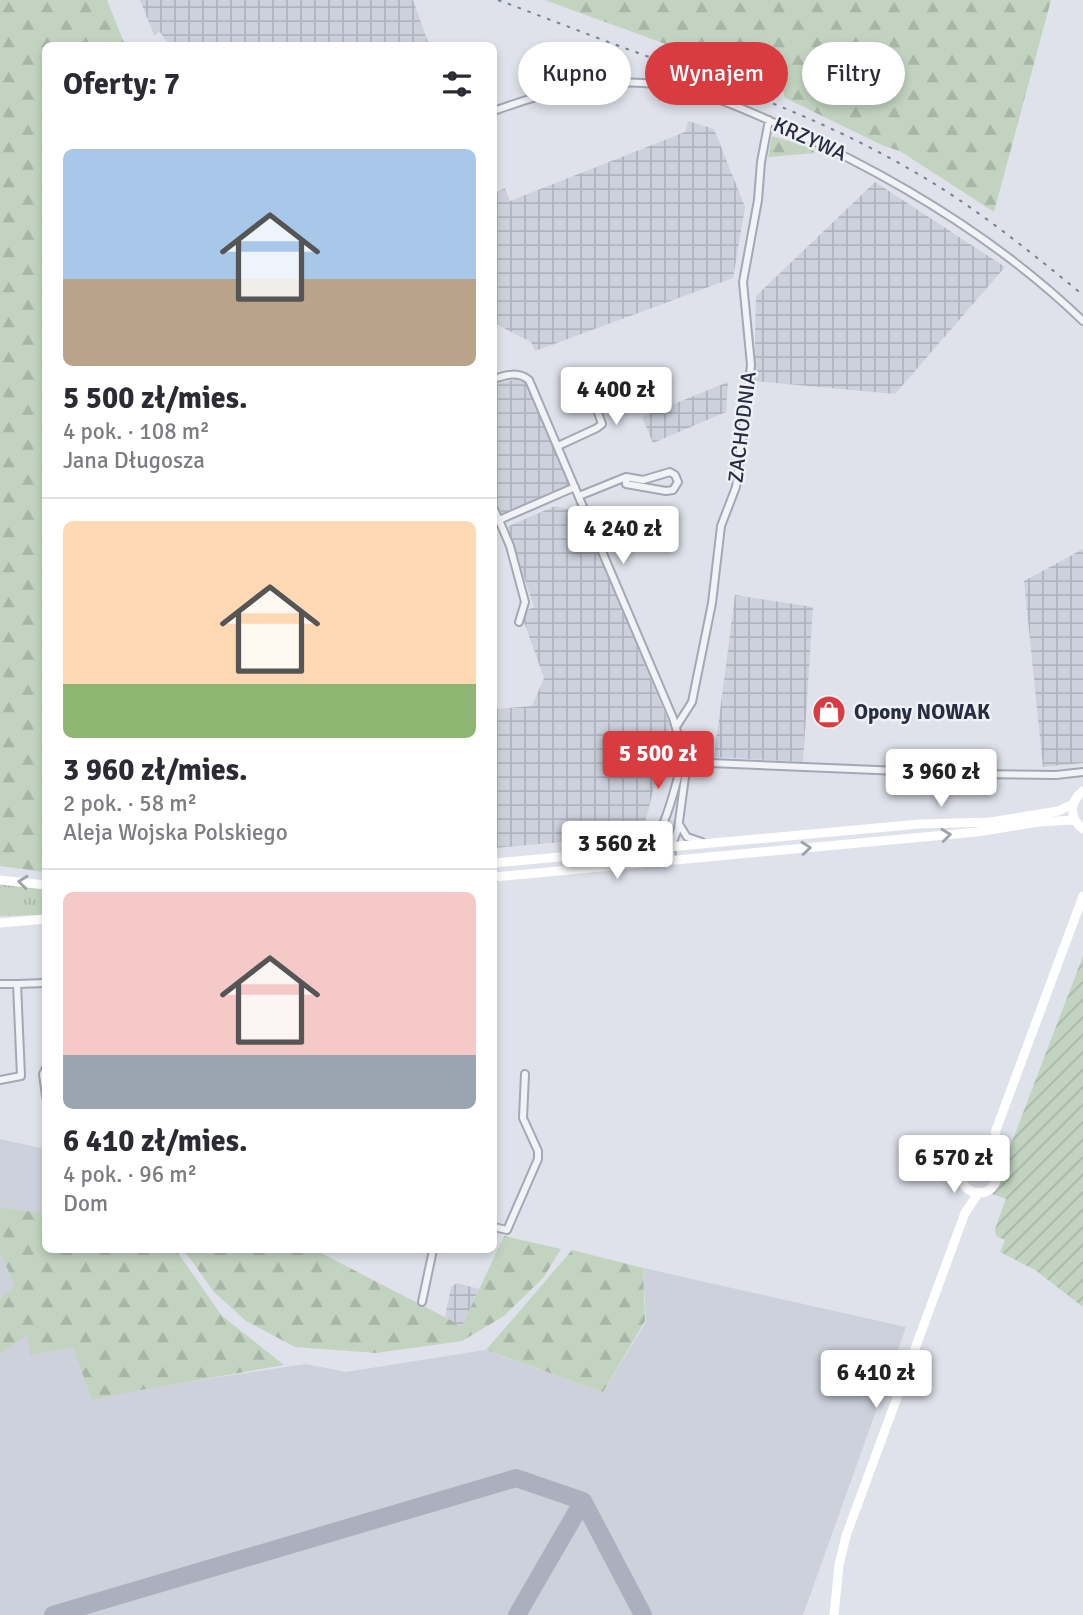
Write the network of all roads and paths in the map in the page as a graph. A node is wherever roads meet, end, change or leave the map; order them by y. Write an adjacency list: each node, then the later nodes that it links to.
1 (497, 110): 2 (street, KRZYWA)
2 (769, 120): 3 (street, KRZYWA); 15 (street, ZACHODNIA)
3 (1083, 321)
4 (584, 373): 8 (street)
5 (497, 378): 6 (street)
6 (535, 392): 7 (street); 8 (street)
7 (526, 396)
8 (558, 446): 10 (street)
9 (626, 477): 9 (street); 11 (street)
10 (575, 487): 11 (street); 13 (street)
11 (579, 496): 15 (street)
12 (497, 516): 13 (street)
13 (499, 520): 14 (street)
14 (519, 622)
15 (676, 727): 16 (street)
16 (685, 761): 17 (street); 21 (street); 22 (street)
17 (1083, 772)
18 (1083, 791): 19 (main road)
19 (1073, 804): 20 (main road); 24 (main road)
20 (1074, 820): 23 (main road); 28 (main road, one-way to 20)
21 (679, 824): 25 (street); 26 (street)
22 (662, 829): 26 (street); 27 (street)
23 (1083, 829)
24 (776, 837): 25 (main road); 28 (main road)
25 (707, 843): 26 (main road)
26 (671, 846): 27 (main road); 29 (street)
27 (635, 850): 30 (main road)
28 (776, 851): 29 (main road)
29 (672, 860): 31 (main road)
30 (497, 863)
31 (497, 877)
32 (0, 880): 33 (main road, one-way to 32)
33 (42, 884)
34 (1083, 896): 42 (main road)
35 (42, 919): 36 (main road)
36 (2, 924)
37 (42, 983): 39 (street)
38 (0, 984): 39 (street)
39 (18, 984): 41 (street)
40 (525, 1074): 52 (street)
41 (0, 1080)
42 (996, 1130): 45 (main road); 47 (main road)
43 (915, 1152): 44 (street)
44 (930, 1157): 46 (street); 48 (street)
45 (978, 1157): 46 (main road); 47 (main road)
46 (966, 1162): 48 (main road)
47 (991, 1162): 50 (main road)
48 (961, 1174): 49 (main road)
49 (968, 1188): 50 (main road); 51 (main road)
50 (979, 1192): 51 (main road)
51 (965, 1213): 55 (main road)
52 (497, 1228)
53 (432, 1253): 54 (street)
54 (422, 1303)
55 (834, 1615)

